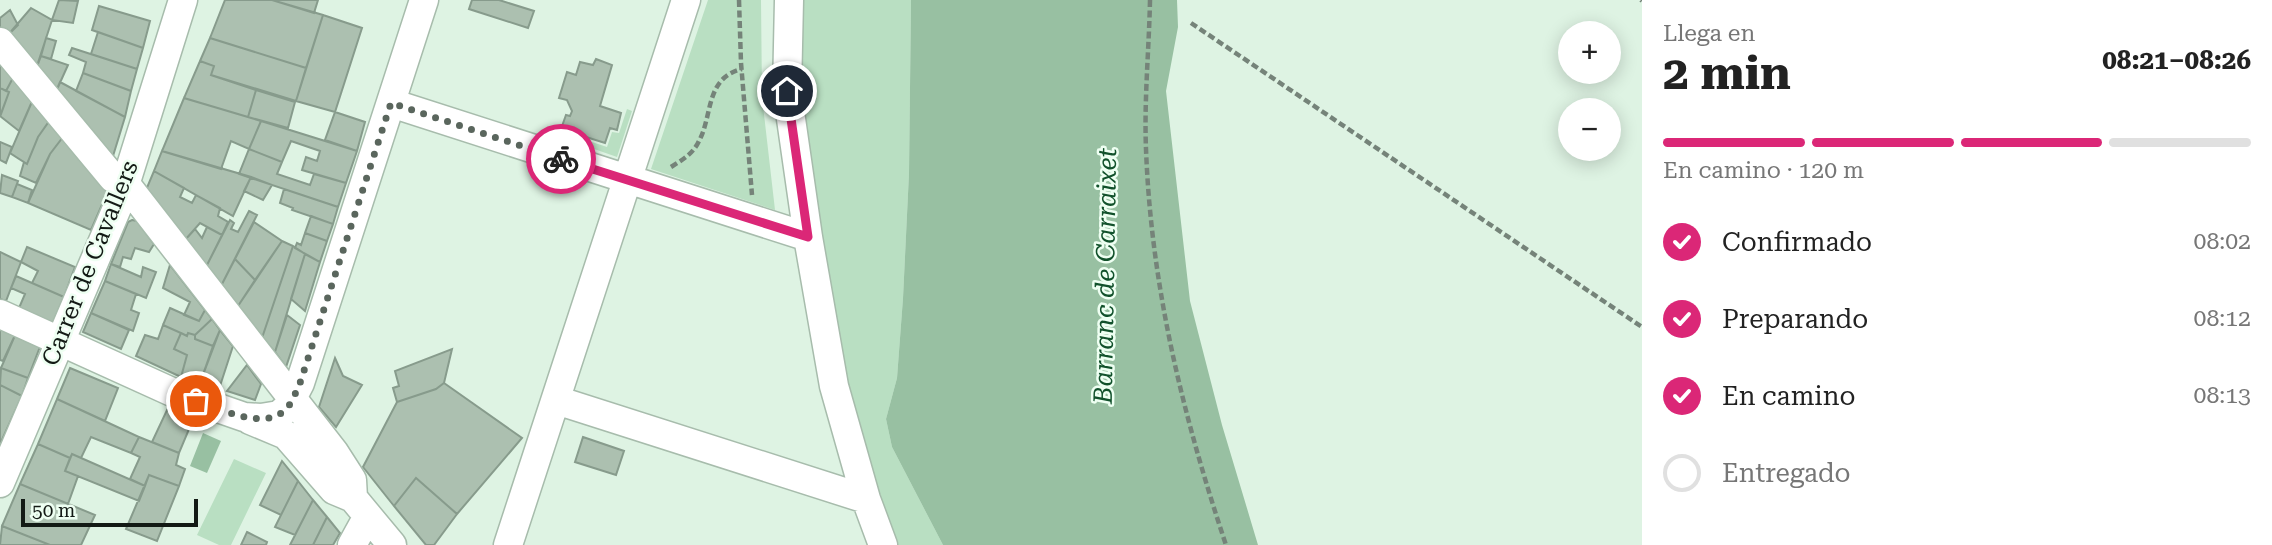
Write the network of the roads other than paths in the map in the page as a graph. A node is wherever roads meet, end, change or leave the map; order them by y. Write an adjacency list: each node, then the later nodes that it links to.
1 (183, 0): 7 (street, Carrer de Cavallers)
2 (424, 0): 6 (street)
3 (686, 0): 8 (street)
4 (789, 0): 9 (street)
5 (0, 42): 7 (street)
6 (391, 103): 8 (street); 12 (street)
7 (119, 181): 11 (street, Carrer de Cavallers); 12 (street)
8 (629, 181): 9 (street); 13 (street)
9 (808, 237): 16 (street)
10 (0, 314): 11 (street)
11 (60, 339): 14 (street); 15 (street, Carrer de Cavallers)
12 (296, 391): 14 (street); 17 (street)
13 (556, 400): 16 (street); 20 (street)
14 (244, 417): 17 (street)
15 (0, 483)
16 (866, 499): 21 (street)
17 (361, 507): 18 (street); 19 (street)
18 (352, 545)
19 (392, 545)
20 (508, 545)
21 (883, 545)

